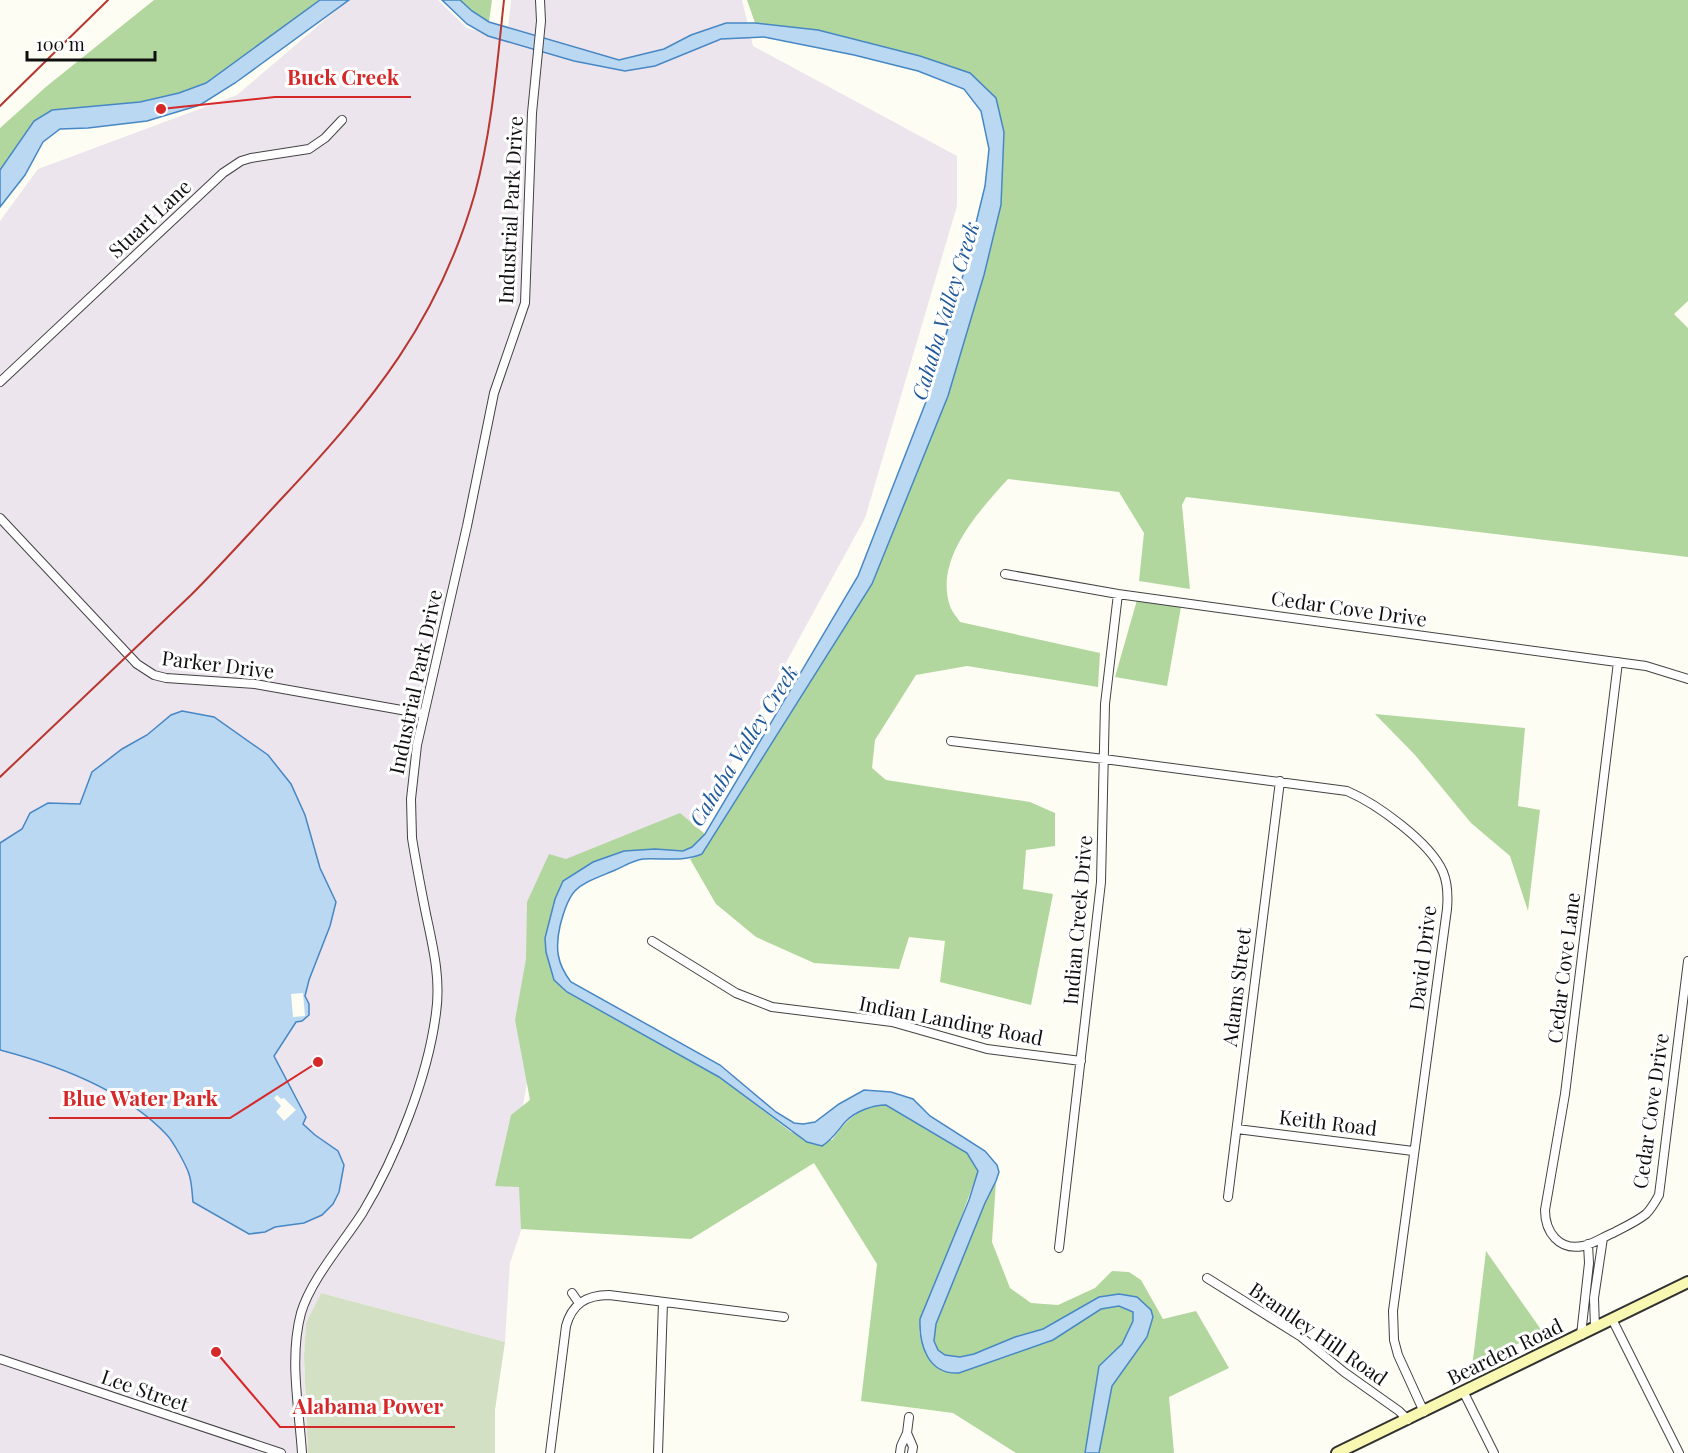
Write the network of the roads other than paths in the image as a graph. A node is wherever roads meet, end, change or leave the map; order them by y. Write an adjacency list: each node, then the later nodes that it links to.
1 (540, 0): 9 (street, Industrial Park Drive)
2 (342, 120): 3 (street, Stuart Lane)
3 (0, 382)
4 (0, 518): 9 (street, Parker Drive)
5 (1005, 574): 6 (street, Cedar Cove Drive)
6 (1118, 594): 7 (street, Cedar Cove Drive); 11 (street, Indian Creek Drive)
7 (1618, 662): 8 (street, Cedar Cove Drive); 20 (street, Cedar Cove Lane)
8 (1688, 679)
9 (424, 714): 38 (street, Industrial Park Drive)
10 (951, 741): 11 (street, David Drive)
11 (1104, 759): 12 (street, David Drive); 15 (street, Indian Creek Drive)
12 (1280, 782): 16 (street, Adams Street); 17 (street, David Drive)
13 (652, 941): 15 (street, Indian Landing Road)
14 (1688, 961): 19 (street, Cedar Cove Drive)
15 (1081, 1061): 21 (street, Indian Creek Drive)
16 (1237, 1129): 17 (street, Keith Road); 18 (street, Adams Street)
17 (1413, 1151): 33 (street, David Drive)
18 (1228, 1197)
19 (1603, 1238): 20 (street, Cedar Cove Drive); 29 (street)
20 (1588, 1245): 30 (street)
21 (1059, 1248)
22 (1207, 1278): 35 (street, Brantley Hill Road)
23 (1688, 1282): 28 (street, Bearden Road)
24 (572, 1293): 26 (street)
25 (663, 1302): 26 (street); 27 (street); 40 (street)
26 (579, 1303): 39 (street)
27 (784, 1317)
28 (1612, 1319): 29 (street, Bearden Road); 45 (street)
29 (1595, 1328): 30 (street, Bearden Road)
30 (1581, 1335): 32 (street, Bearden Road)
31 (0, 1359): 37 (street, Lee Street)
32 (1464, 1393): 33 (street, Bearden Road); 44 (street)
33 (1424, 1412): 35 (street, Bearden Road)
34 (909, 1416): 36 (street)
35 (1408, 1420): 43 (street, Bearden Road)
36 (907, 1433): 41 (street); 42 (street)
37 (281, 1453)
38 (302, 1453)
39 (550, 1453)
40 (658, 1453)
41 (900, 1453)
42 (912, 1453)
43 (1337, 1453)
44 (1494, 1453)
45 (1679, 1453)

